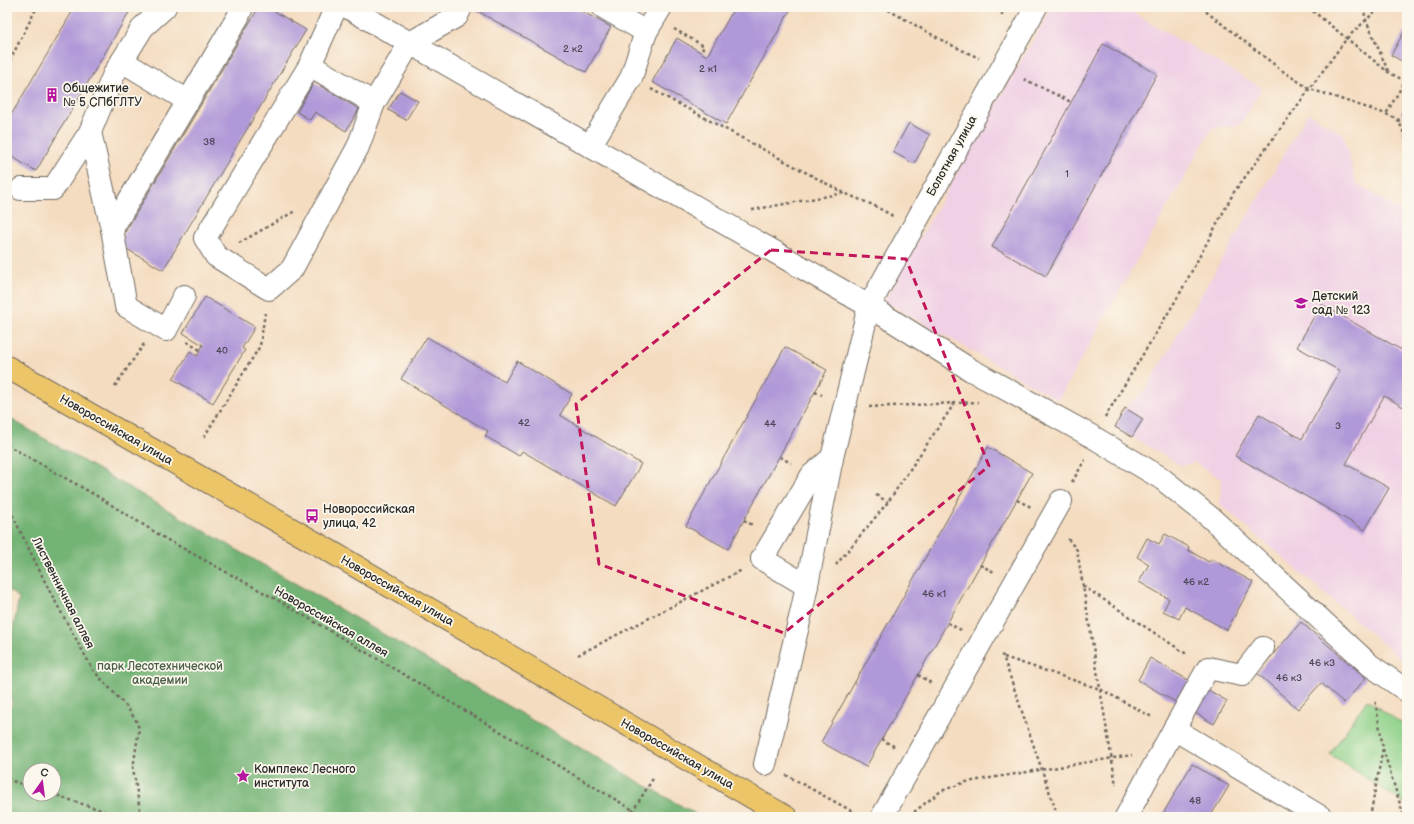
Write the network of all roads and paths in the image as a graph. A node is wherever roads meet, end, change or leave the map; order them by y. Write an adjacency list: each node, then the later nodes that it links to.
1 (37, 7): 24 (path)
2 (165, 7): 22 (street)
3 (242, 7): 29 (street)
4 (336, 7): 23 (street)
5 (347, 7): 19 (street)
6 (461, 7): 19 (street)
7 (603, 7): 16 (street)
8 (728, 7): 15 (path)
9 (883, 7): 20 (path)
10 (1036, 7): 42 (street, Болотная улица)
11 (1206, 7): 28 (path)
12 (1308, 7): 18 (path)
13 (1363, 7): 17 (path)
14 (1380, 7): 17 (path)
15 (733, 10)
16 (654, 19): 21 (path); 26 (street)
17 (1366, 20): 18 (path); 25 (path)
18 (1347, 38): 25 (path); 28 (path)
19 (410, 43): 31 (street); 37 (street)
20 (947, 43)
21 (701, 52)
22 (122, 61): 29 (street); 35 (street)
23 (310, 65): 31 (street); 44 (street)
24 (7, 66)
25 (1388, 72): 32 (path)
26 (631, 78): 37 (street); 39 (path)
27 (1021, 78): 30 (path)
28 (1310, 89): 32 (path); 55 (path)
29 (188, 101): 43 (street)
30 (1071, 102)
31 (374, 103): 40 (street)
32 (1386, 114): 33 (path)
33 (1398, 119): 34 (path); 36 (path)
34 (1407, 124)
35 (90, 132): 38 (street); 43 (street)
36 (1407, 141)
37 (590, 146): 41 (street)
38 (21, 189)
39 (844, 193): 41 (path); 42 (path)
40 (328, 201): 44 (path); 45 (street)
41 (714, 217): 47 (street)
42 (913, 226): 47 (street, Болотная улица)
43 (112, 229): 48 (street)
44 (216, 256): 45 (street)
45 (269, 289): 54 (path)
46 (184, 296): 48 (street)
47 (869, 306): 53 (street, Болотная улица); 55 (street)
48 (157, 325): 50 (path)
49 (7, 367): 91 (main road, Новороссийская улица)
50 (115, 386)
51 (984, 402): 52 (path)
52 (954, 404): 53 (path); 59 (path)
53 (844, 408): 57 (street, Болотная улица)
54 (204, 436)
55 (1095, 438): 61 (path); 70 (street)
56 (7, 445): 85 (path, Новороссийская аллея)
57 (832, 458): 62 (street); 64 (street, Болотная улица)
58 (876, 495): 59 (path)
59 (888, 502): 63 (path)
60 (7, 504): 88 (path, Лиственничная аллея)
61 (1056, 510): 65 (path); 66 (street)
62 (762, 559): 64 (street); 68 (path)
63 (833, 568)
64 (807, 586): 78 (street, Болотная улица)
65 (1083, 586): 71 (path); 72 (path)
66 (981, 642): 69 (path); 93 (street)
67 (1263, 648): 71 (street)
68 (578, 655)
69 (1003, 656): 72 (path); 79 (path)
70 (1370, 665): 73 (street); 75 (path)
71 (1208, 668): 74 (street)
72 (1100, 689): 74 (path); 77 (path)
73 (1407, 691)
74 (1174, 729): 76 (street); 96 (street)
75 (1383, 748): 97 (path); 98 (path)
76 (1163, 750): 77 (path); 95 (street)
77 (1112, 758): 79 (path); 83 (path)
78 (765, 764): 92 (path)
79 (1042, 770): 86 (path); 94 (path)
80 (654, 777): 85 (path)
81 (7, 779): 82 (path)
82 (22, 784)
83 (1116, 788)
84 (62, 797): 87 (path)
85 (633, 810): 89 (path); 90 (path, Новороссийская аллея)
86 (911, 814)
87 (122, 817)
88 (142, 817)
89 (629, 817)
90 (645, 817)
91 (786, 817)
92 (862, 817)
93 (882, 817)
94 (1058, 817)
95 (1126, 817)
96 (1321, 817)
97 (1370, 817)
98 (1404, 817)

